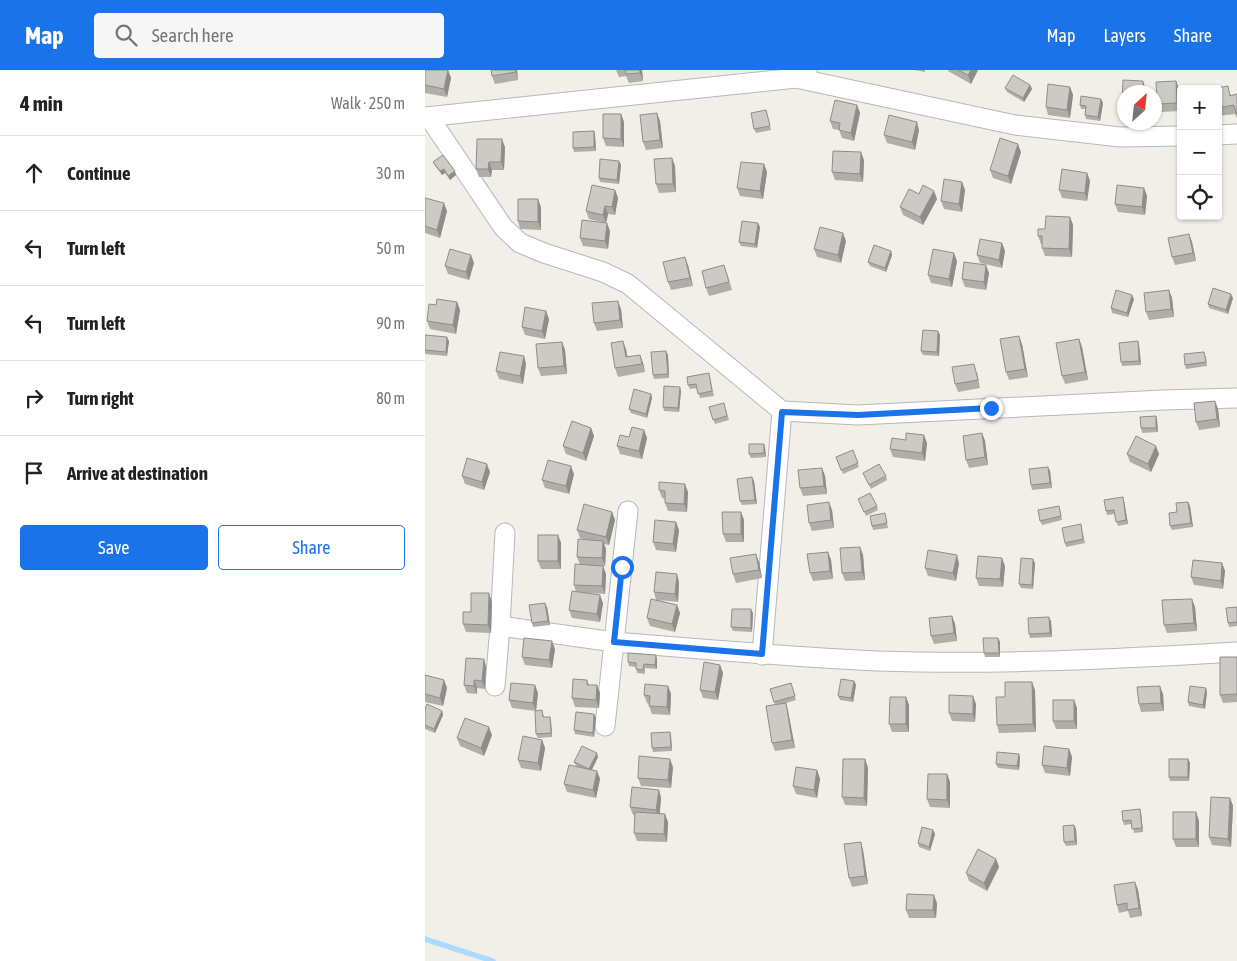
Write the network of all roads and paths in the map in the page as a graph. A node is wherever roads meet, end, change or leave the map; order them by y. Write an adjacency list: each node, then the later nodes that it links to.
1 (803, 74): 2 (street); 5 (street)
2 (427, 117): 7 (street)
3 (1237, 134): 4 (street)
4 (1222, 135)
5 (1177, 136)
6 (1237, 398): 7 (street)
7 (782, 412): 13 (street)
8 (628, 510): 11 (street)
9 (505, 533): 10 (street)
10 (500, 626): 11 (street); 14 (street)
11 (614, 642): 13 (street); 15 (street)
12 (1237, 652): 13 (street)
13 (762, 654)
14 (495, 686)
15 (605, 726)

